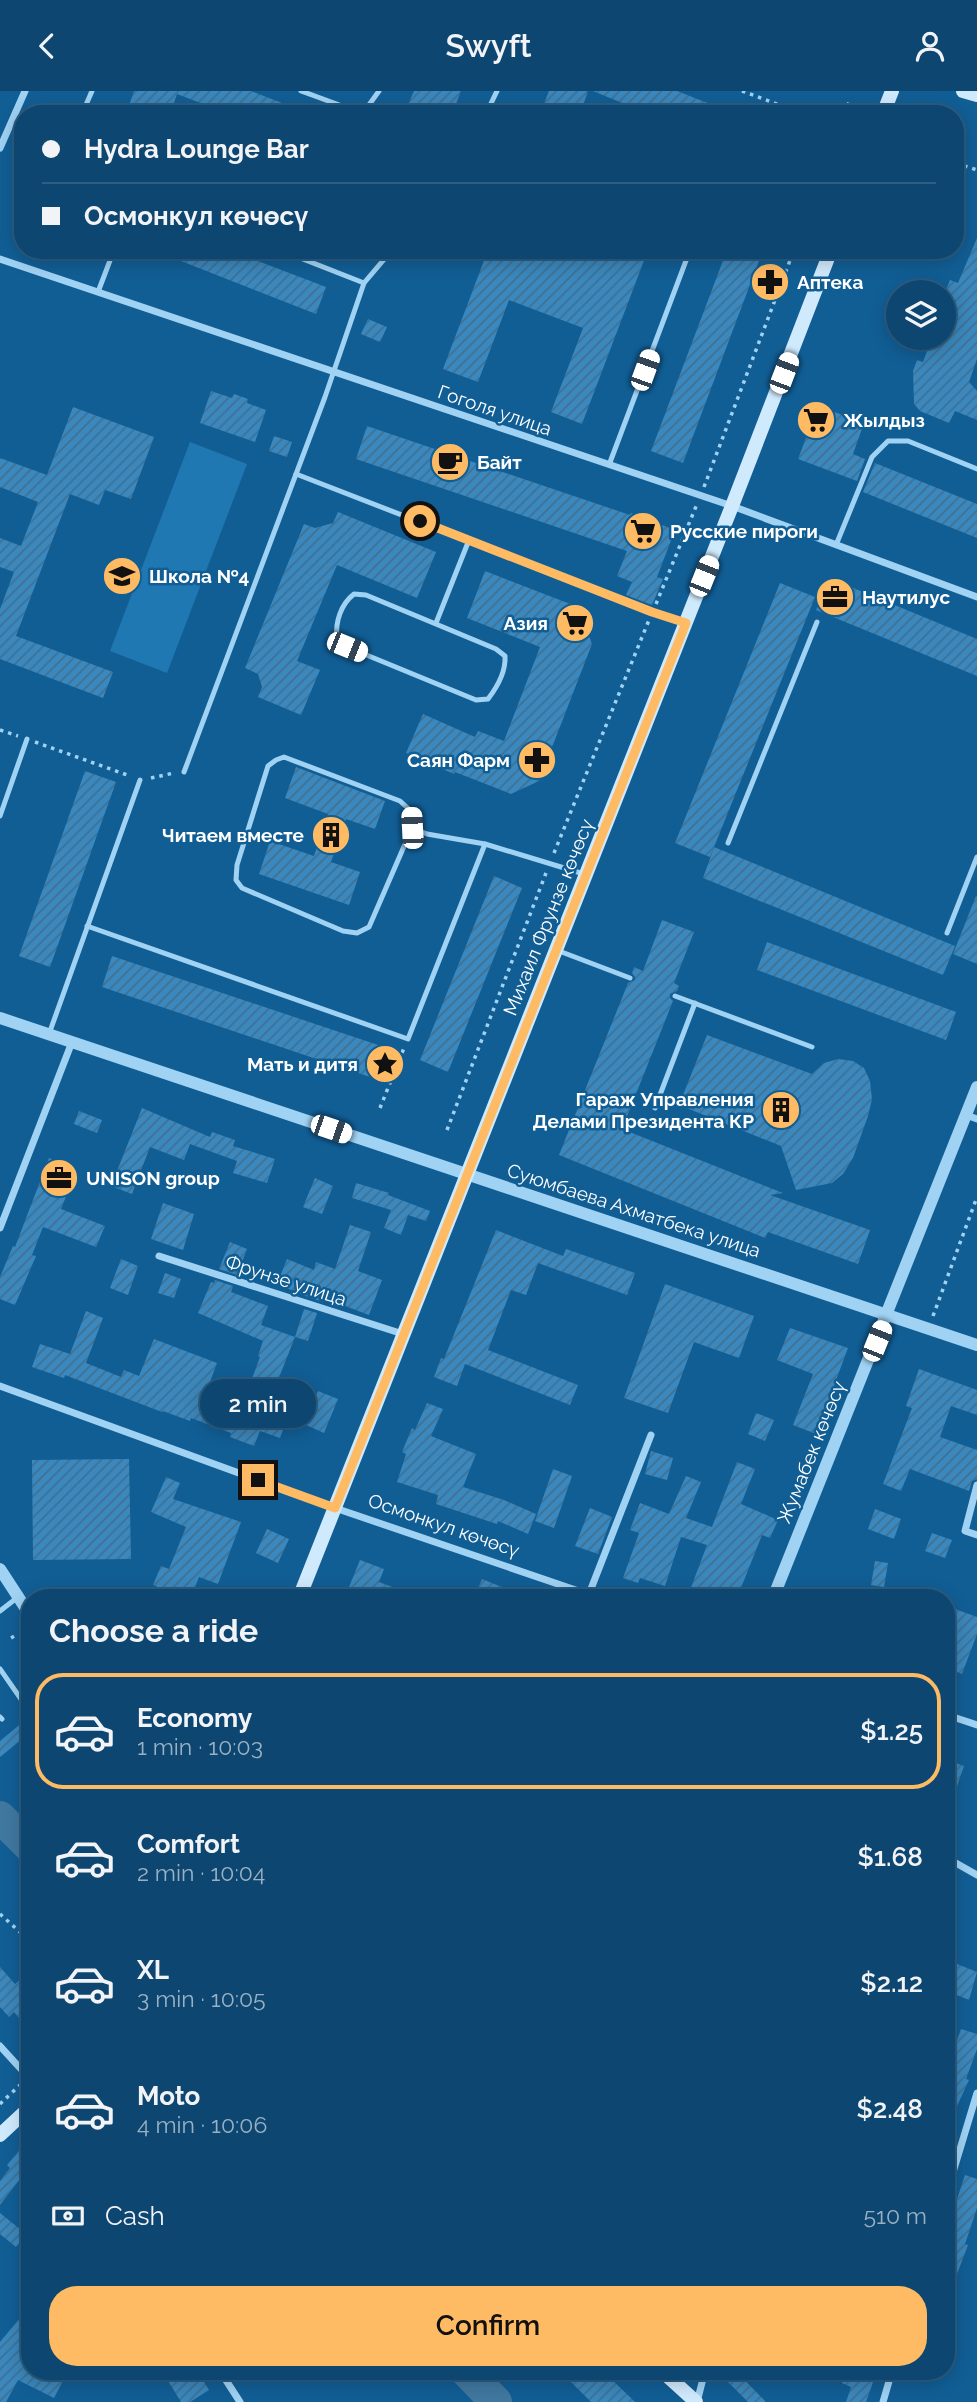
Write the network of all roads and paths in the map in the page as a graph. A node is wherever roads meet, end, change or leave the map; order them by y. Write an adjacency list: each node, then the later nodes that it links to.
1 (301, 91): 6 (lane)
2 (742, 91): 7 (path)
3 (963, 91): 4 (main road)
4 (977, 95)
5 (850, 99): 8 (path)
6 (339, 105)
7 (780, 105)
8 (848, 105)
9 (14, 116): 10 (street)
10 (0, 148)
11 (0, 259): 19 (street, Гоголя улица)
12 (111, 259): 19 (lane)
13 (303, 259): 18 (lane)
14 (384, 259): 18 (lane)
15 (687, 259): 21 (lane)
16 (791, 259): 24 (path)
17 (828, 259): 25 (main road, Михаил Фрунзе көчөсү)
18 (364, 283): 20 (lane)
19 (98, 292): 20 (street, Гоголя улица)
20 (334, 372): 21 (street, Гоголя улица); 23 (lane)
21 (609, 465): 24 (street, Гоголя улица)
22 (977, 469): 27 (lane)
23 (296, 474): 26 (lane); 35 (lane)
24 (700, 496): 25 (street, Гоголя улица); 29 (path)
25 (732, 506): 27 (street, Гоголя улица); 32 (main road, Михаил Фрунзе көчөсү)
26 (469, 540): 29 (lane); 31 (lane)
27 (836, 545): 28 (street, Гоголя улица)
28 (977, 597)
29 (652, 612): 32 (lane); 42 (path)
30 (817, 622): 39 (lane)
31 (436, 623): 31 (lane)
32 (686, 623): 43 (main road, Михаил Фрунзе көчөсү)
33 (0, 730): 34 (path)
34 (27, 739): 36 (path); 37 (lane)
35 (184, 772): 36 (path)
36 (140, 780): 44 (lane)
37 (0, 816)
38 (412, 828): 38 (lane); 40 (lane)
39 (728, 843)
40 (485, 844): 42 (lane); 52 (lane)
41 (977, 857): 45 (lane)
42 (550, 862): 43 (lane); 59 (path)
43 (585, 874): 46 (main road, Михаил Фрунзе көчөсү)
44 (88, 926): 51 (lane); 52 (lane)
45 (947, 933)
46 (556, 950): 47 (lane); 60 (main road, Михаил Фрунзе көчөсү)
47 (630, 978)
48 (676, 996): 49 (lane)
49 (695, 1003): 54 (lane); 57 (lane)
50 (0, 1018): 51 (street, Суюмбаева Ахматбека улица)
51 (49, 1034): 53 (street, Суюмбаева Ахматбека улица)
52 (408, 1039): 56 (path)
53 (72, 1042): 60 (street, Суюмбаева Ахматбека улица); 62 (street)
54 (812, 1047)
55 (977, 1087): 58 (street, Жумабек көчөсү)
56 (380, 1108)
57 (655, 1108)
58 (972, 1117): 64 (street, Жумабек көчөсү)
59 (447, 1130)
60 (467, 1174): 64 (street, Суюмбаева Ахматбека улица); 66 (main road, Михаил Фрунзе көчөсү)
61 (977, 1197): 65 (path)
62 (0, 1228)
63 (159, 1256): 66 (street, Фрунзе улица)
64 (887, 1315): 67 (street, Суюмбаева Ахматбека улица); 77 (street, Жумабек көчөсү)
65 (933, 1315)
66 (404, 1334): 71 (main road, Михаил Фрунзе көчөсү)
67 (977, 1345)
68 (0, 1386): 71 (street, Осмонкул көчөсү)
69 (651, 1435): 76 (street)
70 (977, 1485): 72 (street)
71 (335, 1508): 74 (main road, Михаил Фрунзе көчөсү); 75 (street, Осмонкул көчөсү)
72 (977, 1535)
73 (0, 1569): 78 (street)
74 (303, 1589)
75 (574, 1589)
76 (591, 1589)
77 (778, 1589)
78 (18, 1597): 79 (street); 80 (lane)
79 (21, 1602)
80 (0, 1611)
81 (18, 1634): 82 (path)
82 (11, 1638)
83 (0, 1668): 84 (lane)
84 (21, 1699)
85 (955, 1718): 86 (street)
86 (977, 1725)
87 (955, 1863): 88 (street)
88 (977, 1875)
89 (0, 1914): 90 (path)
90 (21, 1932)
91 (0, 2046): 92 (street)
92 (21, 2069)
93 (21, 2085): 95 (path)
94 (977, 2092): 98 (street)
95 (0, 2104)
96 (21, 2115): 97 (main road)
97 (0, 2136)
98 (955, 2165)
99 (226, 2380): 103 (street)
100 (672, 2380): 104 (main road)
101 (702, 2380): 104 (street)
102 (889, 2380): 105 (street)
103 (240, 2402)
104 (696, 2402)
105 (883, 2402)

